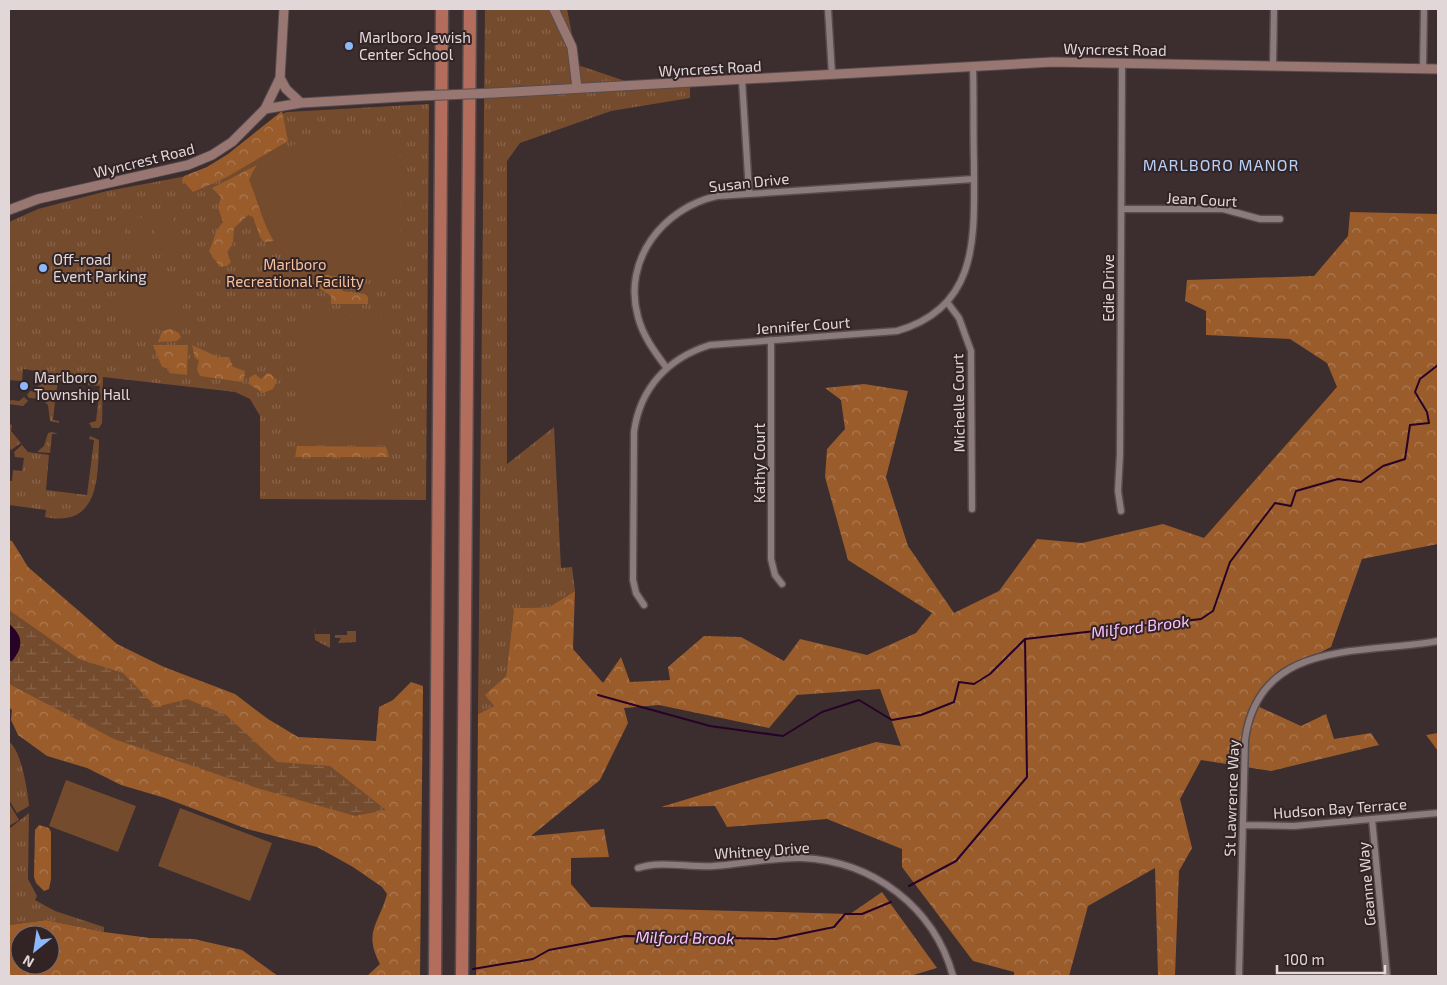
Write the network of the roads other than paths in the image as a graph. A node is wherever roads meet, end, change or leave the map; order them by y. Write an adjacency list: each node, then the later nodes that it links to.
1 (284, 9): 14 (street)
2 (442, 9): 36 (highway)
3 (470, 9): 37 (highway)
4 (554, 9): 16 (street)
5 (828, 9): 13 (street)
6 (1274, 9): 9 (street)
7 (1424, 9): 11 (street)
8 (1122, 64): 9 (street, Wyncrest Road); 10 (street, Wyncrest Road); 21 (street, Edie Drive)
9 (1273, 66): 11 (street, Wyncrest Road)
10 (973, 67): 13 (street, Wyncrest Road); 19 (street, Jennifer Court)
11 (1423, 69): 12 (street, Wyncrest Road)
12 (1438, 69)
13 (832, 75): 15 (street, Wyncrest Road)
14 (280, 78): 17 (street); 18 (street)
15 (742, 80): 16 (street, Wyncrest Road); 20 (street)
16 (577, 88): 17 (street, Wyncrest Road, bridge)
17 (301, 103): 18 (street, Wyncrest Road)
18 (265, 109): 22 (street, Wyncrest Road)
19 (974, 179): 20 (street, Susan Drive); 24 (street, Jennifer Court)
20 (748, 192): 26 (street, Susan Drive)
21 (1122, 209): 23 (street, Jean Court); 28 (street, Edie Drive)
22 (9, 210)
23 (1280, 218)
24 (947, 302): 25 (street, Jennifer Court); 27 (street, Michelle Court)
25 (771, 340): 26 (street, Jennifer Court); 29 (street, Kathy Court)
26 (666, 367): 30 (street, Jennifer Court)
27 (972, 509)
28 (1121, 511)
29 (782, 584)
30 (644, 605)
31 (1438, 641): 34 (street, St Lawrence Way)
32 (1438, 813): 33 (street, Hudson Bay Terrace)
33 (1372, 820): 34 (street, Hudson Bay Terrace); 40 (street, Geanne Way)
34 (1242, 825): 39 (street, St Lawrence Way)
35 (638, 868): 38 (street, Whitney Drive)
36 (434, 976)
37 (462, 976)
38 (953, 976)
39 (1239, 976)
40 (1387, 976)

